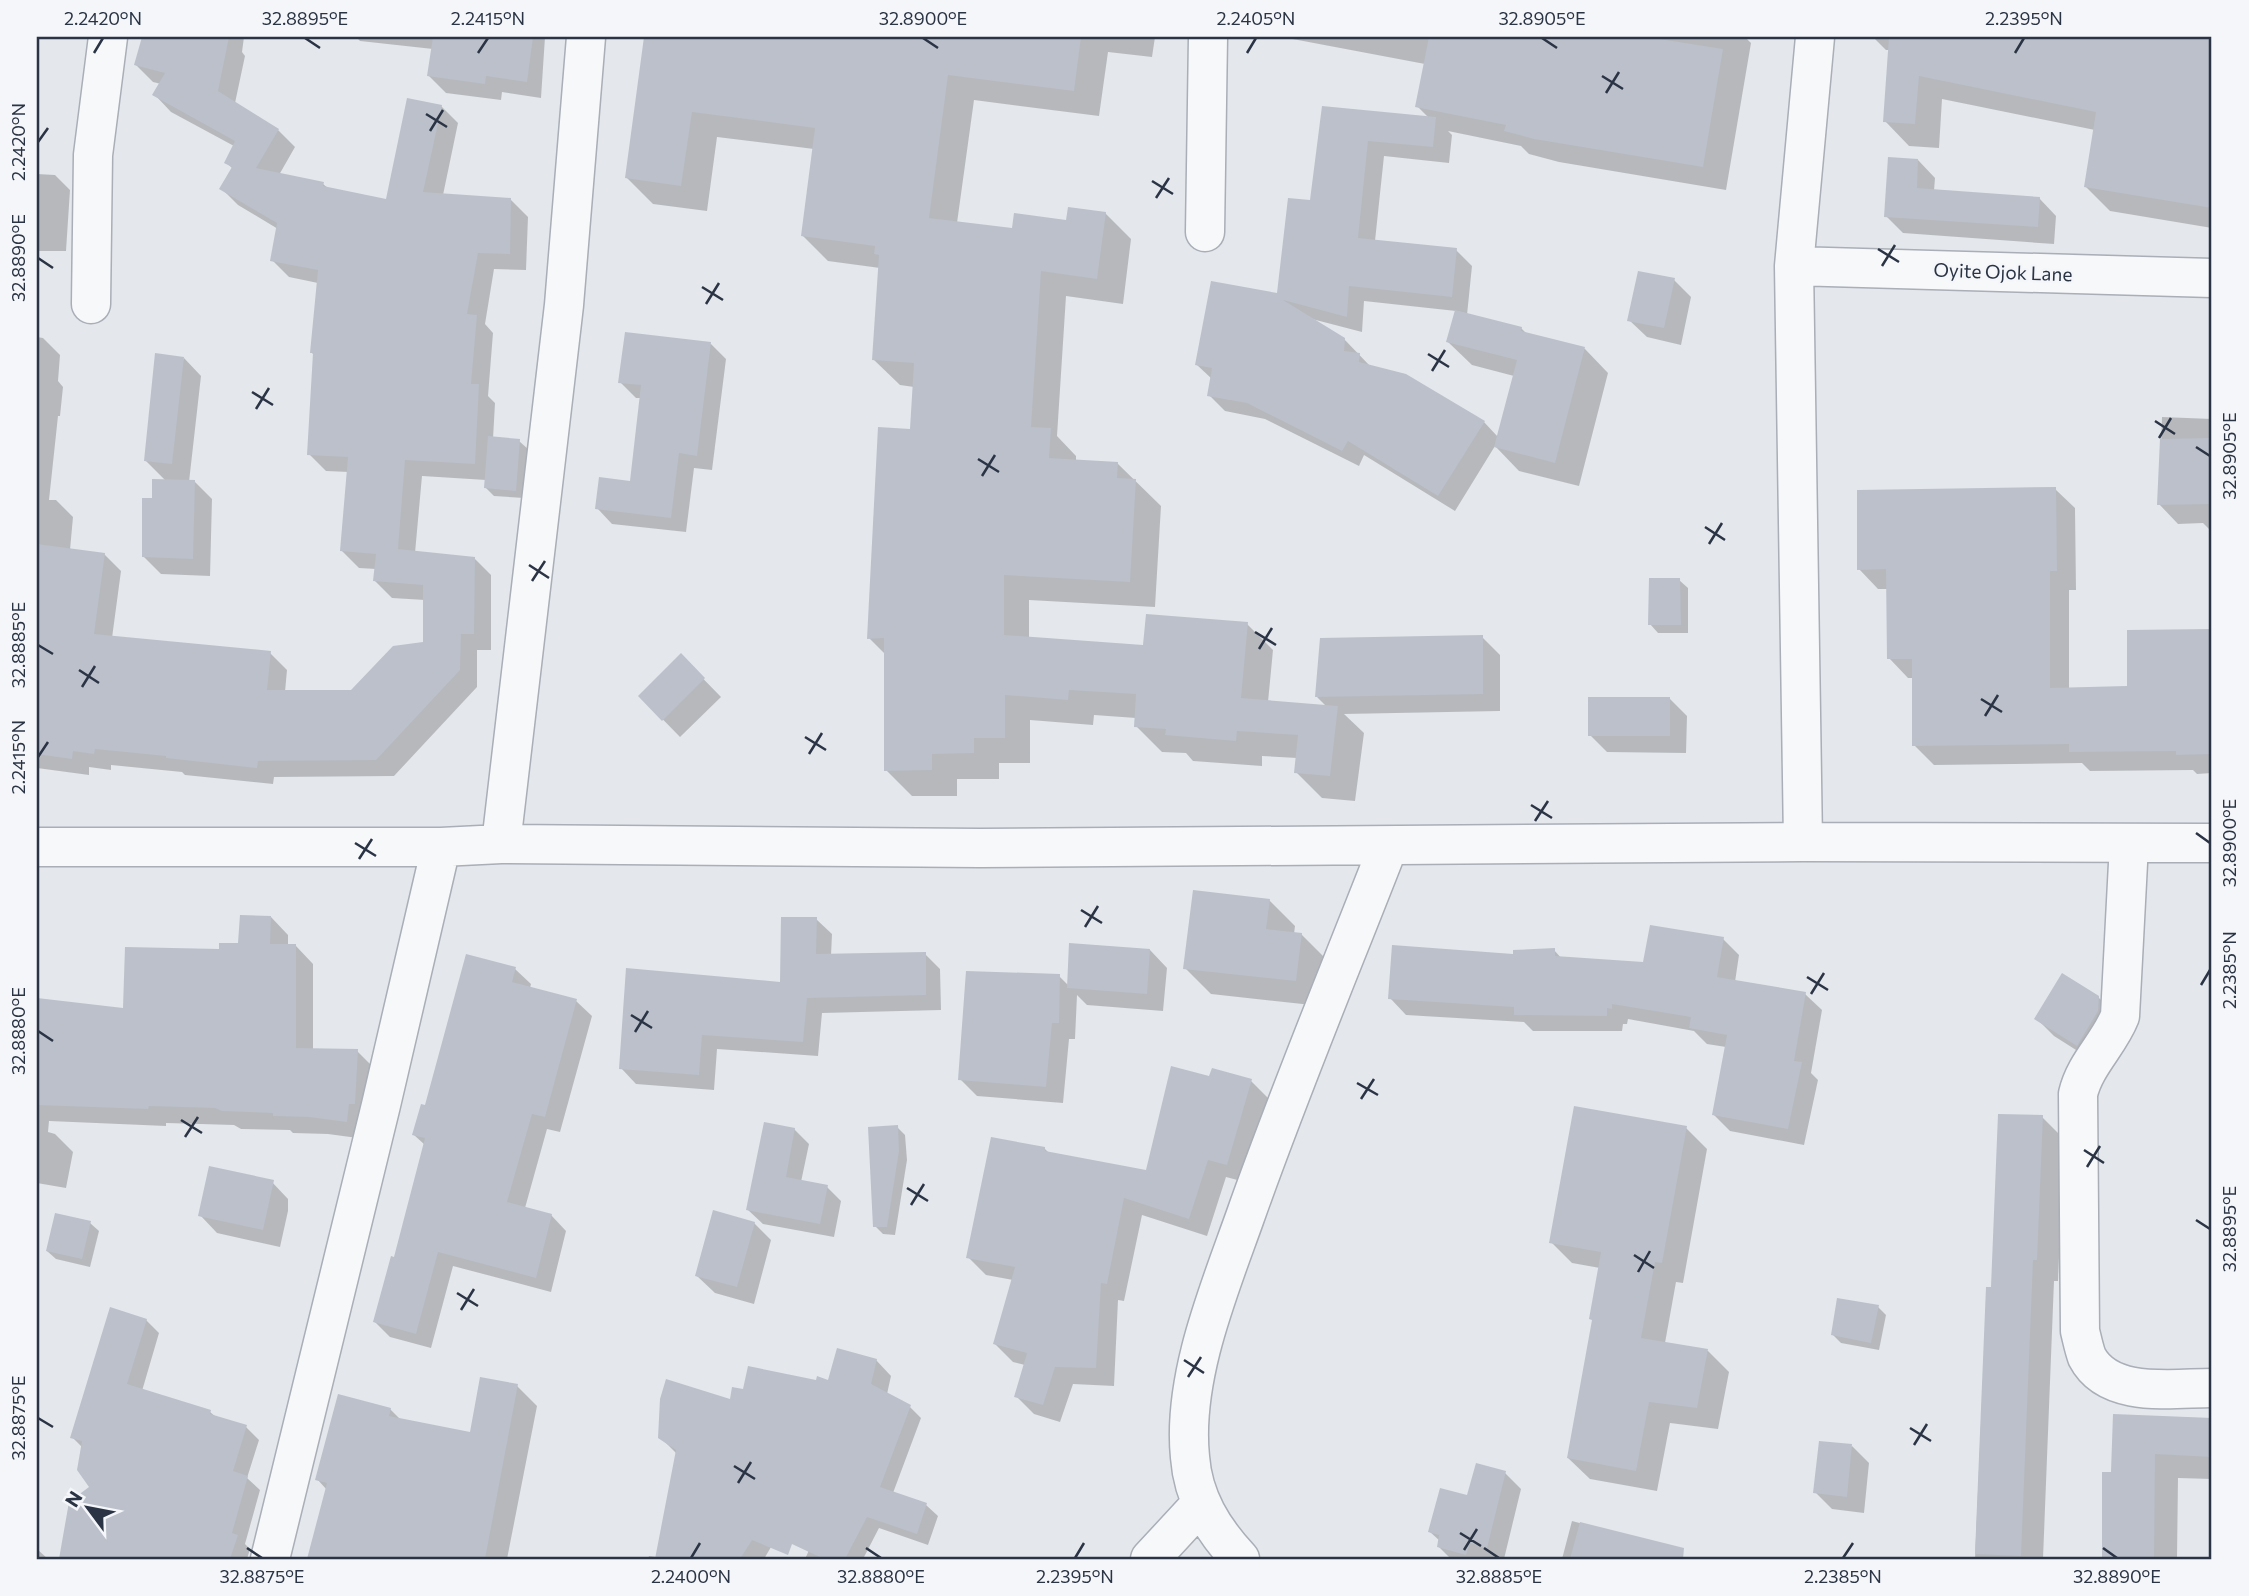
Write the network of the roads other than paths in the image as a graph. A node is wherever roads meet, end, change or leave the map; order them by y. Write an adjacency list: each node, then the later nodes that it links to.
1 (108, 37): 8 (street)
2 (586, 37): 11 (street)
3 (1208, 37): 5 (street)
4 (1815, 37): 6 (street)
5 (1205, 232)
6 (1794, 266): 7 (street, Oyite Ojok Lane); 9 (street)
7 (2212, 278)
8 (91, 304)
9 (1803, 842): 12 (street); 15 (street)
10 (2212, 843): 12 (street)
11 (501, 844): 14 (street); 15 (street)
12 (2129, 844): 16 (street)
13 (37, 847): 14 (street)
14 (440, 847): 18 (street)
15 (1388, 847): 17 (street)
16 (2212, 1388)
17 (1200, 1505): 19 (street); 20 (street)
18 (270, 1559)
19 (1150, 1559)
20 (1240, 1559)

